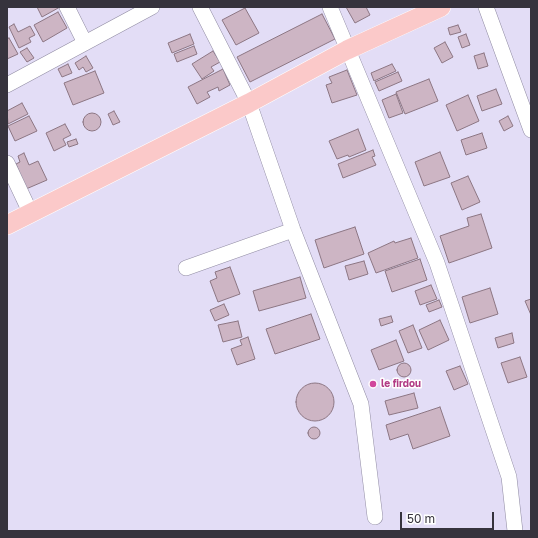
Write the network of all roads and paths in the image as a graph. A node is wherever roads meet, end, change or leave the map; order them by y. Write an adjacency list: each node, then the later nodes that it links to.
1 (67, 7): 7 (street)
2 (152, 7): 7 (street)
3 (200, 7): 10 (street)
4 (330, 7): 8 (street)
5 (441, 7): 8 (main road)
6 (486, 7): 11 (street)
7 (85, 43): 9 (street)
8 (347, 50): 10 (main road); 18 (street)
9 (7, 85)
10 (249, 103): 13 (main road); 15 (street)
11 (531, 130)
12 (7, 163): 13 (street)
13 (31, 214): 14 (main road)
14 (7, 225)
15 (293, 230): 16 (street); 17 (street)
16 (186, 268)
17 (375, 517)
18 (515, 531)

